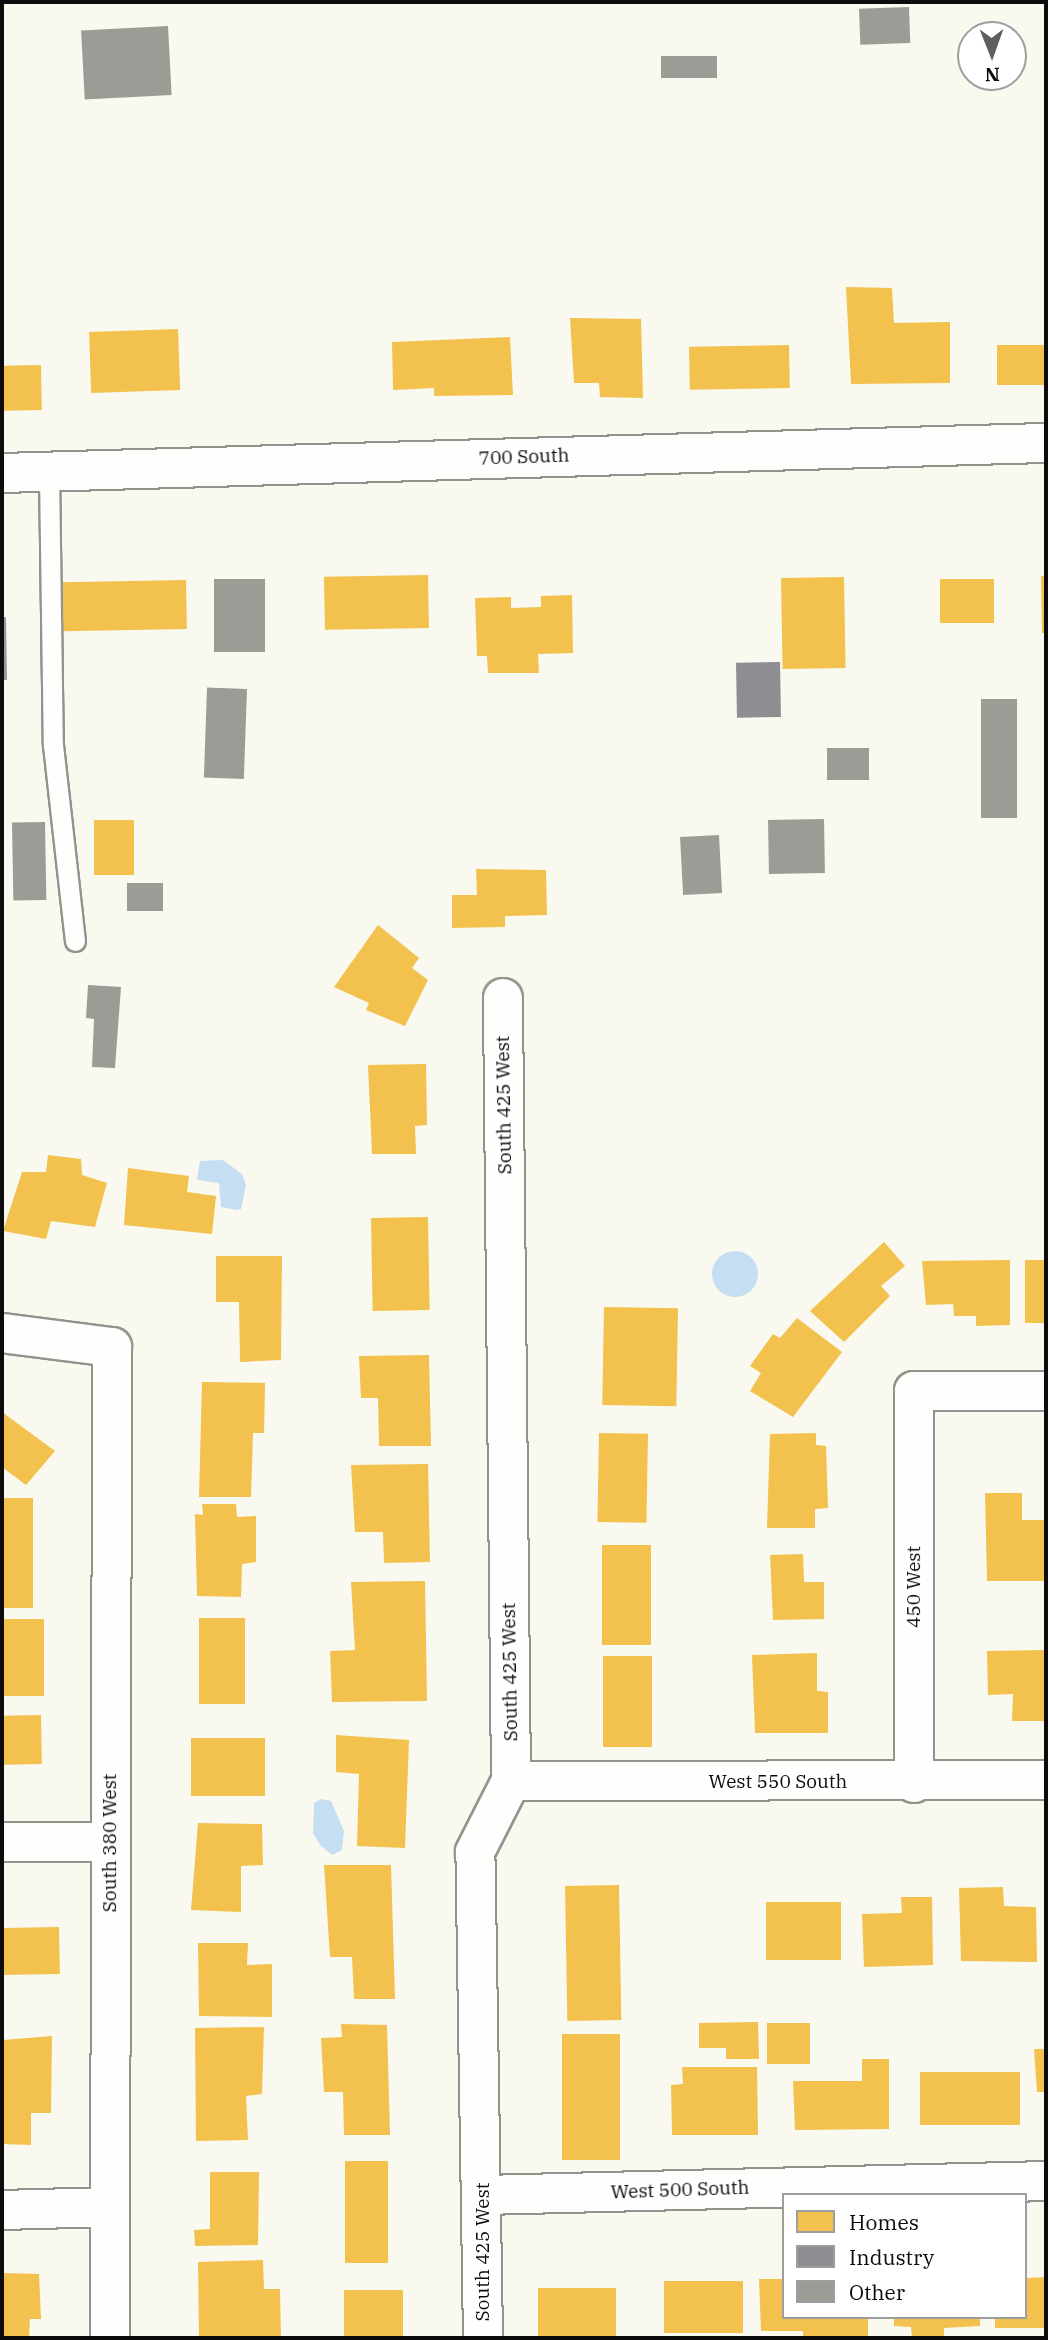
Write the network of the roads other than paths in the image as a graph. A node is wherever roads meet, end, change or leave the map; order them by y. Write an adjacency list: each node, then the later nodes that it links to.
1 (1046, 443): 2 (street, 700 South)
2 (48, 471): 3 (street, 700 South); 4 (lane)
3 (2, 473)
4 (75, 941)
5 (503, 998): 9 (street, South 425 West)
6 (2, 1333): 12 (street, South 380 West)
7 (1046, 1391): 10 (street, 450 West)
8 (1046, 1780): 10 (street, West 550 South)
9 (511, 1781): 10 (street, West 550 South); 14 (street, South 425 West)
10 (914, 1783)
11 (2, 1842): 12 (street)
12 (110, 1842): 15 (street, South 380 West)
13 (1046, 2181): 14 (street, West 500 South)
14 (483, 2195): 18 (street, South 425 West)
15 (108, 2207): 16 (street); 17 (street, South 380 West)
16 (2, 2210)
17 (110, 2338)
18 (483, 2338)

